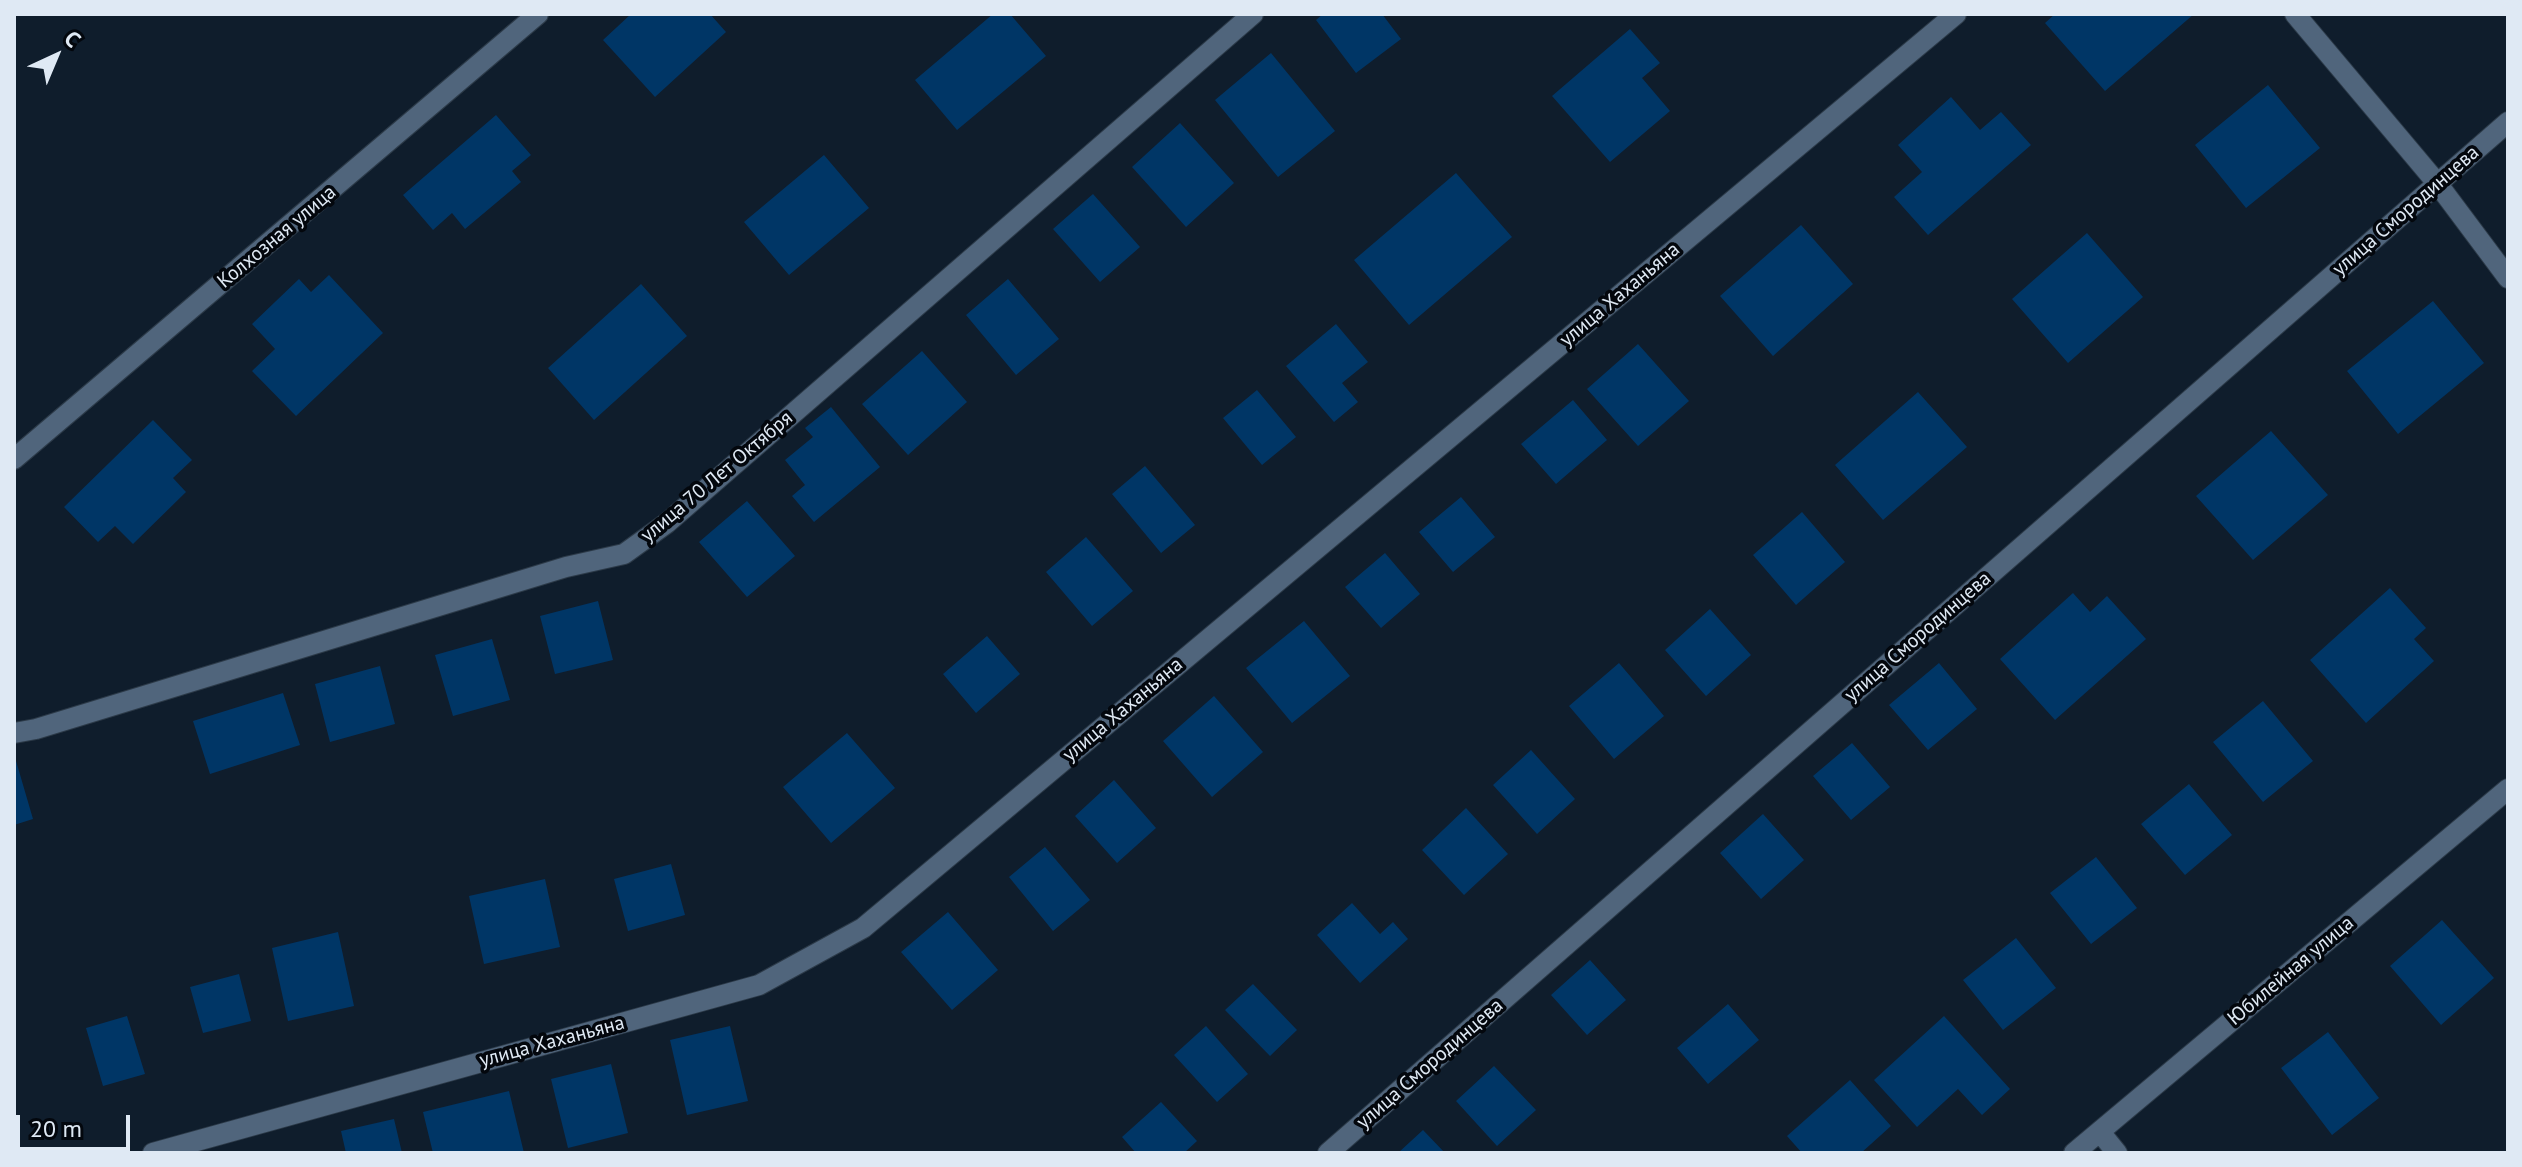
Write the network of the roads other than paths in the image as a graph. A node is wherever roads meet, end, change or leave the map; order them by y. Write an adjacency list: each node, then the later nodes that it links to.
1 (538, 14): 8 (street, Колхозная улица)
2 (1253, 14): 9 (street, улица 70 Лет Октября)
3 (1956, 14): 12 (street, улица Хаханьяна)
4 (2295, 14): 6 (street)
5 (2508, 122): 6 (street, улица Смородинцева)
6 (2437, 183): 7 (street); 13 (street, улица Смородинцева)
7 (2508, 278)
8 (14, 459)
9 (14, 733)
10 (2508, 789): 11 (street, Юбилейная улица)
11 (2100, 1132): 14 (street, Юбилейная улица); 15 (street)
12 (153, 1153)
13 (1328, 1153)
14 (2074, 1153)
15 (2117, 1153)

